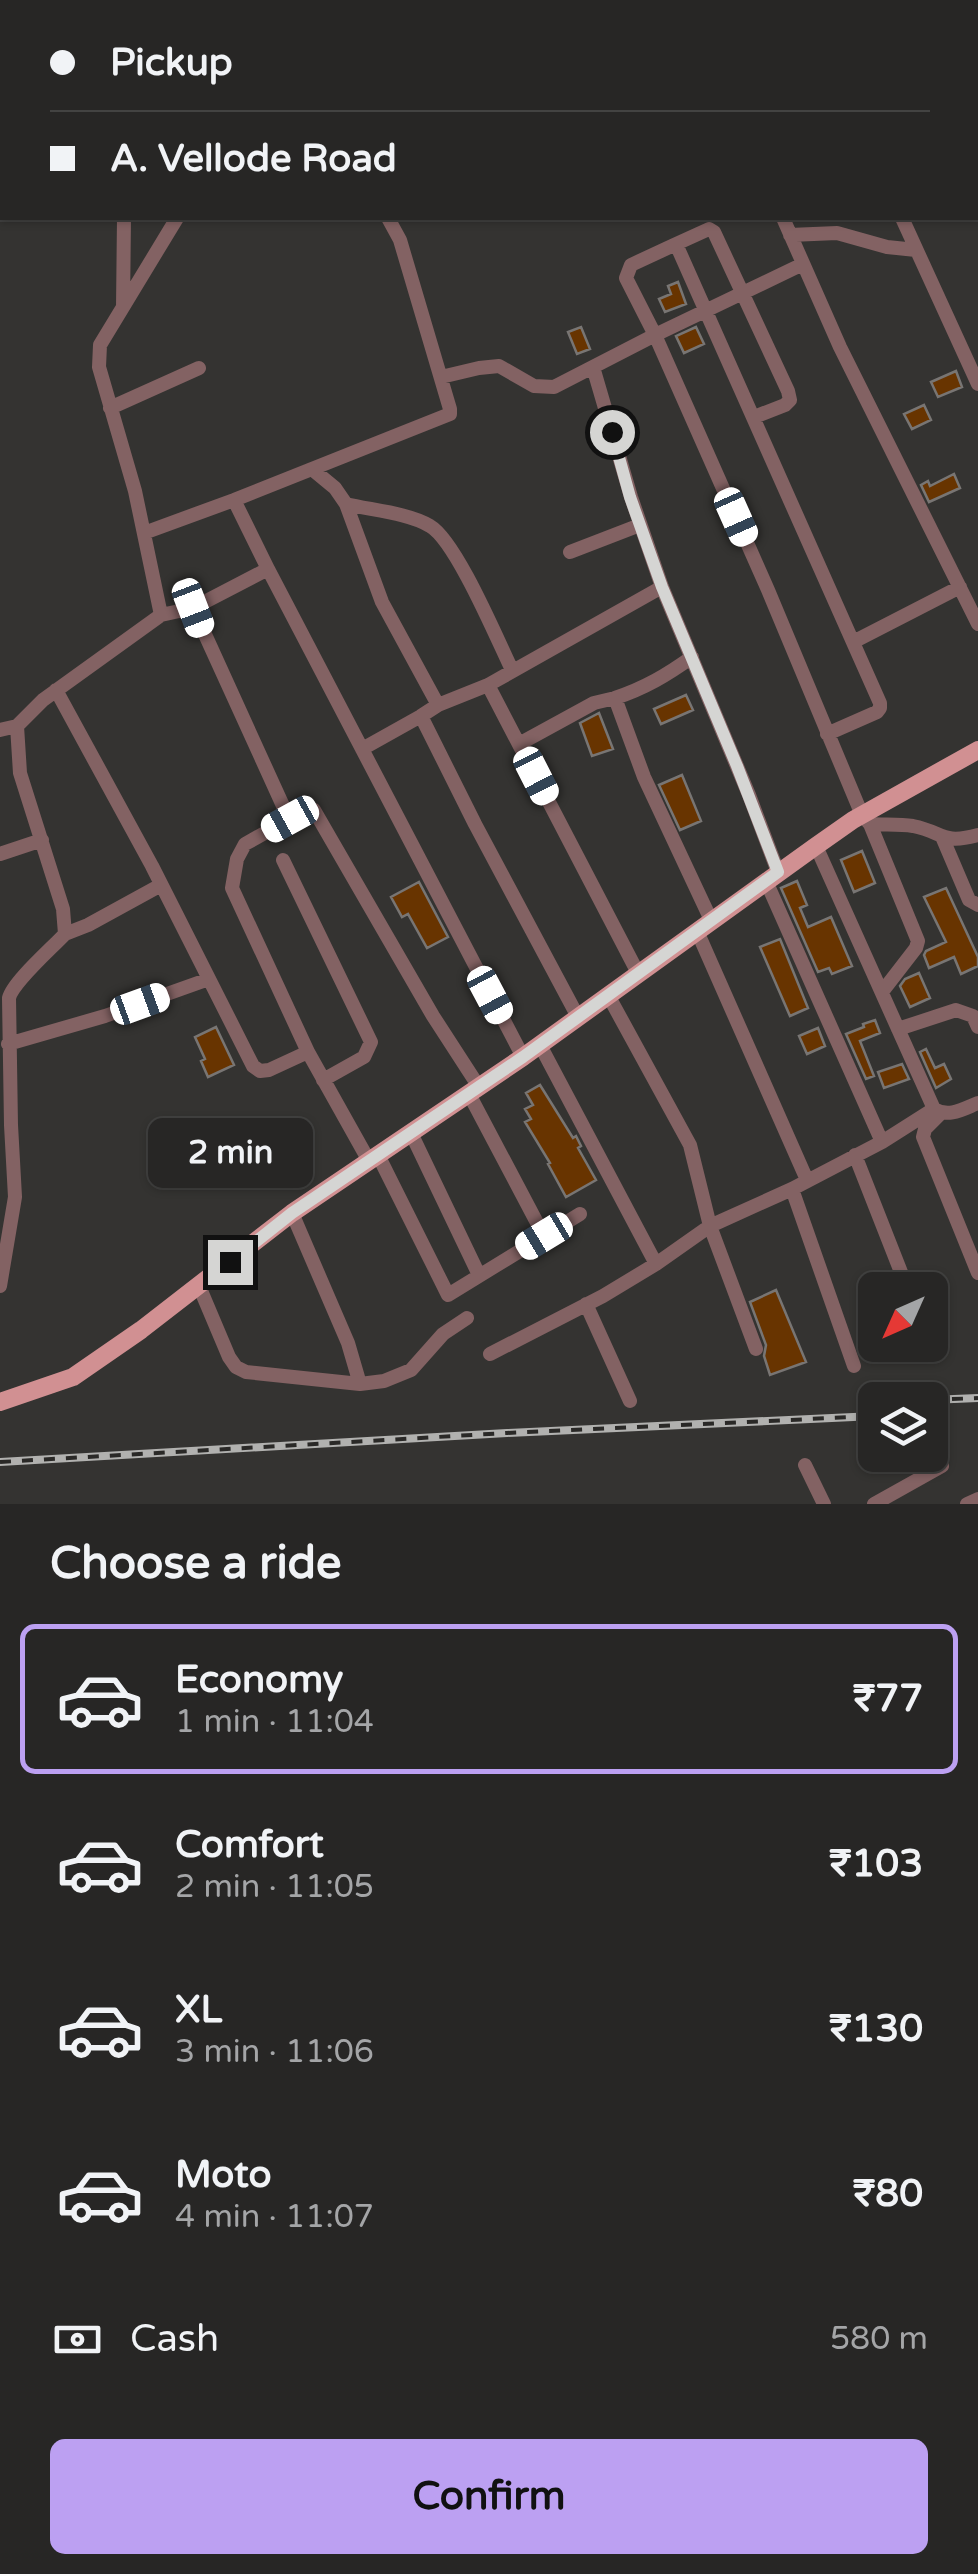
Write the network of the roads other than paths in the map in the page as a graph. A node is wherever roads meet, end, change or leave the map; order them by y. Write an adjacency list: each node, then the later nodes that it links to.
1 (124, 220): 13 (street)
2 (177, 220): 13 (street)
3 (389, 220): 18 (street)
4 (784, 220): 8 (street)
5 (831, 220): 7 (street)
6 (903, 220): 10 (street)
7 (838, 233): 8 (street); 10 (street)
8 (790, 235): 11 (street)
9 (676, 244): 12 (street); 14 (street); 15 (street)
10 (916, 250): 19 (street)
11 (804, 264): 12 (street); 30 (street)
12 (742, 293): 14 (street); 21 (street)
13 (123, 309): 20 (street)
14 (705, 311): 15 (street); 21 (street)
15 (655, 335): 16 (street); 44 (street)
16 (593, 367): 18 (street); 25 (street)
17 (200, 368): 20 (street)
18 (440, 378): 22 (street)
19 (978, 384)
20 (110, 408): 26 (street)
21 (754, 417): 34 (street)
22 (312, 469): 23 (street); 24 (street)
23 (234, 500): 26 (street); 28 (street)
24 (346, 504): 36 (street); 40 (street)
25 (640, 525): 27 (street); 29 (street)
26 (144, 532): 32 (street)
27 (570, 552)
28 (268, 570): 31 (street); 46 (street)
29 (662, 587): 35 (street); 36 (street)
30 (960, 587): 33 (street); 34 (street)
31 (193, 608): 32 (street); 48 (street)
32 (161, 615): 38 (street)
33 (978, 624)
34 (854, 642): 44 (street)
35 (692, 658): 39 (street); 56 (street)
36 (512, 670): 37 (street)
37 (488, 684): 40 (street); 45 (street)
38 (56, 690): 42 (street); 57 (street)
39 (615, 698): 45 (street); 59 (street)
40 (438, 705): 41 (street)
41 (421, 716): 46 (street); 65 (street)
42 (17, 726): 43 (street); 52 (street)
43 (0, 730)
44 (828, 734): 49 (street)
45 (519, 744): 61 (street)
46 (362, 749): 71 (street)
47 (978, 750): 49 (main road)
48 (290, 819): 70 (street); 73 (street)
49 (866, 820): 51 (street); 53 (main road); 63 (street)
50 (978, 835): 51 (street)
51 (943, 838): 58 (street)
52 (42, 840): 54 (street); 60 (street)
53 (816, 846): 56 (main road); 63 (street)
54 (0, 854)
55 (284, 860): 72 (street)
56 (772, 876): 59 (main road); 77 (street)
57 (161, 885): 60 (street); 62 (street)
58 (978, 904)
59 (704, 926): 61 (main road); 80 (street)
60 (66, 934): 68 (street)
61 (638, 973): 64 (main road)
62 (209, 979): 68 (street); 70 (street)
63 (882, 992): 66 (street)
64 (608, 995): 65 (main road); 84 (street)
65 (578, 1017): 69 (main road)
66 (898, 1028): 67 (street); 75 (street)
67 (978, 1028)
68 (8, 1044): 90 (street)
69 (540, 1046): 71 (main road); 86 (street)
70 (308, 1052): 72 (street)
71 (523, 1057): 73 (main road)
72 (322, 1080): 79 (street)
73 (474, 1090): 76 (main road); 85 (street)
74 (978, 1103): 75 (street)
75 (938, 1111): 77 (street); 88 (street)
76 (411, 1133): 79 (main road); 89 (street)
77 (882, 1142): 78 (street)
78 (855, 1155): 80 (street); 87 (street)
79 (374, 1158): 82 (main road); 89 (street)
80 (807, 1180): 81 (street)
81 (792, 1189): 84 (street); 96 (street)
82 (292, 1213): 91 (main road); 97 (street)
83 (580, 1214): 85 (street)
84 (710, 1226): 86 (street); 94 (street)
85 (544, 1236): 89 (street)
86 (656, 1264): 92 (street)
87 (901, 1272)
88 (978, 1273)
89 (479, 1275)
90 (0, 1286)
91 (199, 1286): 97 (street); 98 (main road)
92 (586, 1304): 95 (street); 99 (street)
93 (467, 1318): 97 (street)
94 (756, 1349)
95 (490, 1354)
96 (854, 1366)
97 (360, 1384)
98 (0, 1402)
99 (630, 1402)
100 (806, 1465): 103 (street)
101 (931, 1472): 104 (street)
102 (978, 1499): 105 (street)
103 (824, 1504)
104 (874, 1504)
105 (967, 1504)

